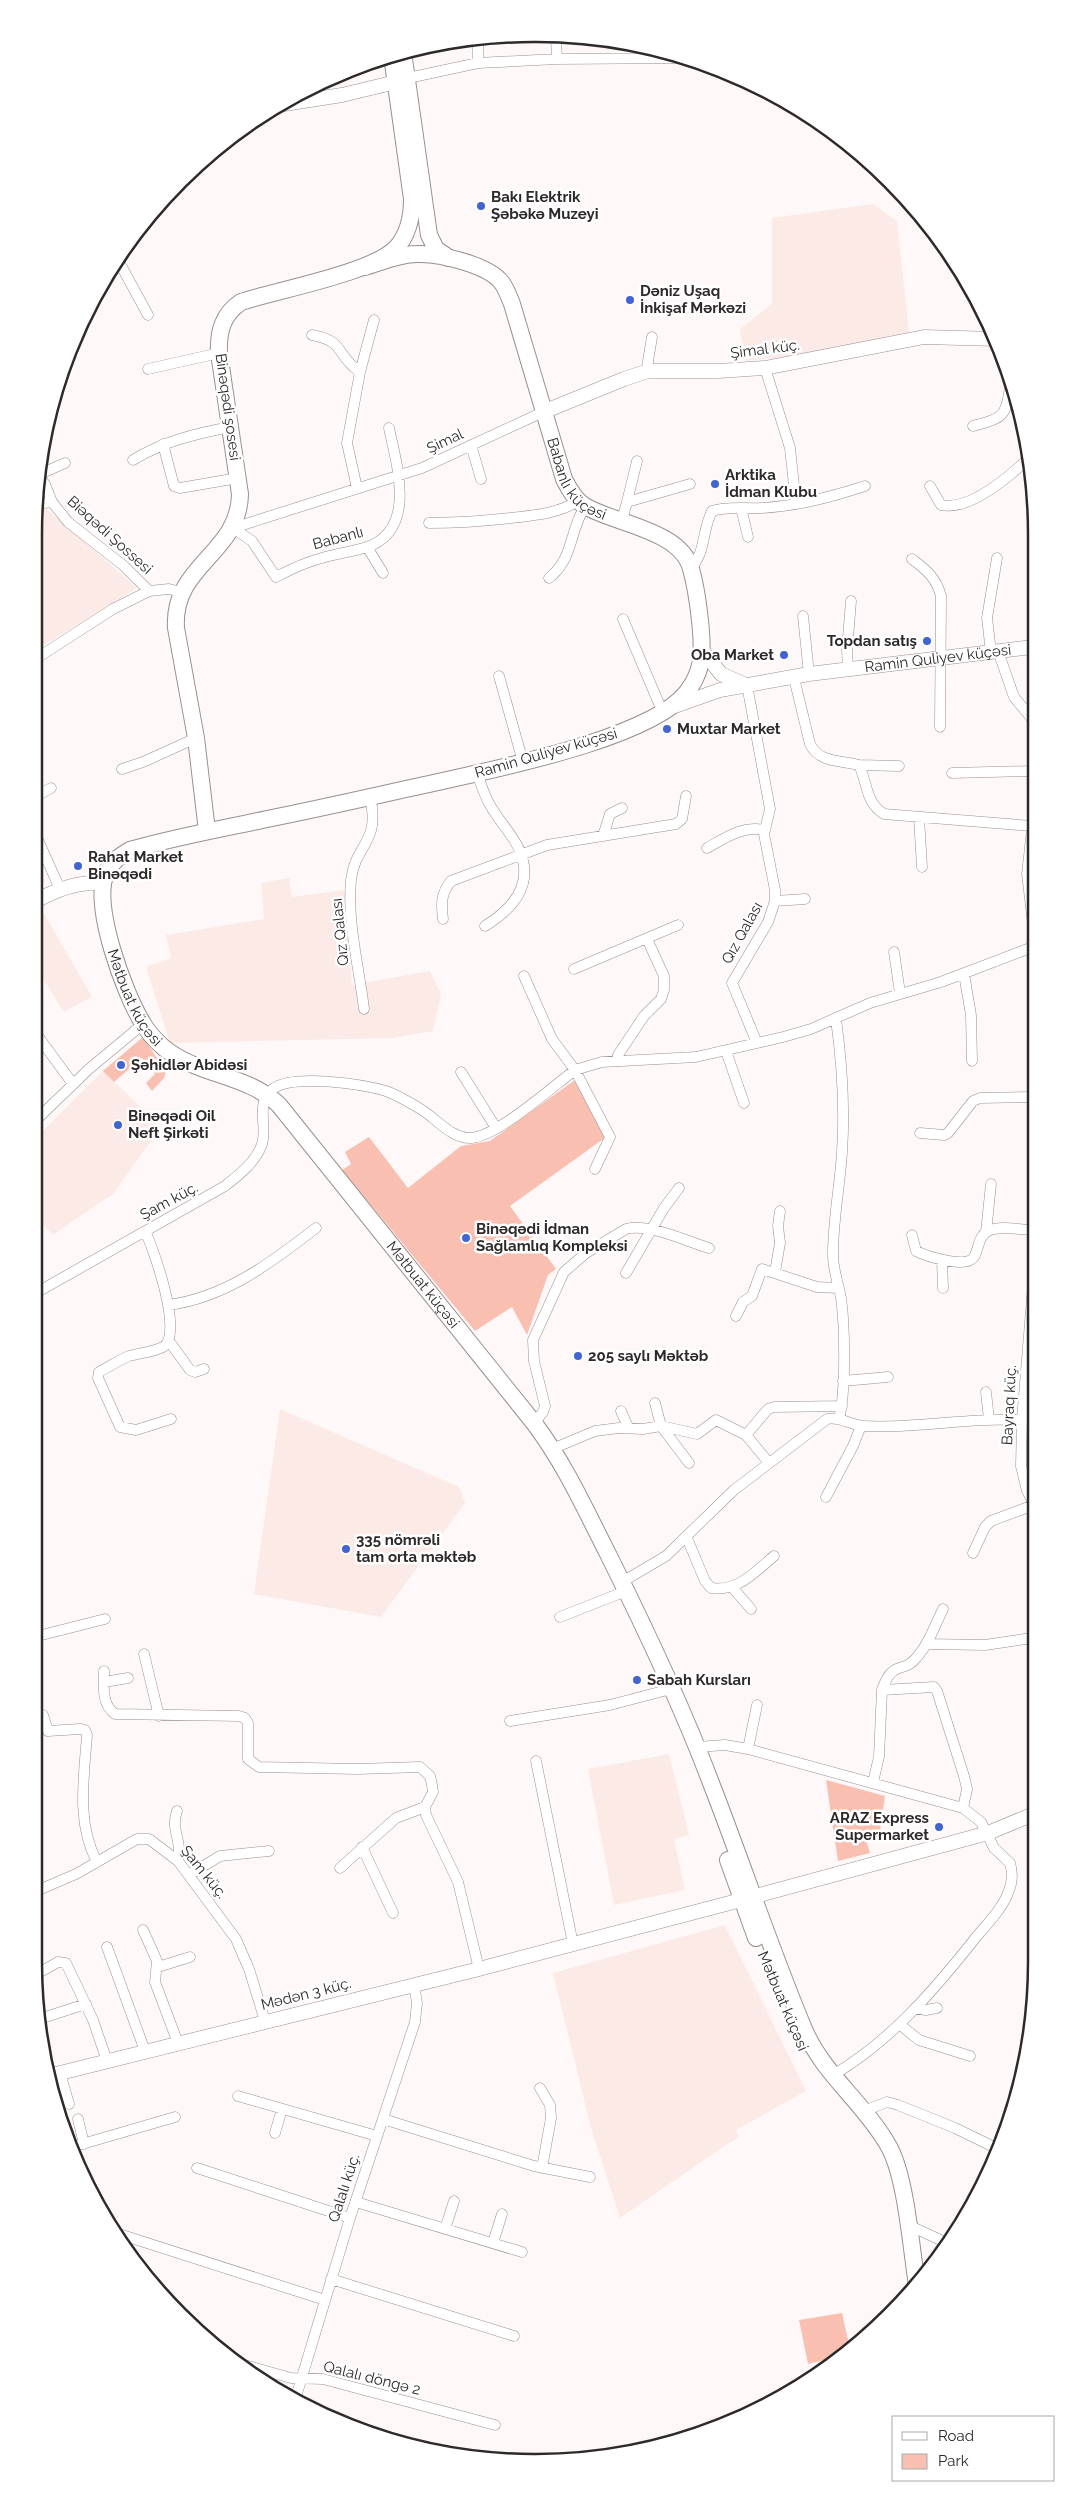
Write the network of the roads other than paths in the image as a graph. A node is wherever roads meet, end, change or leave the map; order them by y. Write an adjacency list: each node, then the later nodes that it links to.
1 (556, 43): 4 (street)
2 (478, 46): 7 (street)
3 (647, 56): 4 (street)
4 (557, 59): 7 (street)
5 (403, 61): 8 (main road, Binəqədi şosesi)
6 (395, 63): 8 (main road, Binəqədi şosesi)
7 (478, 63): 8 (street)
8 (402, 80): 9 (main road); 10 (main road, Binəqədi şosesi); 12 (main road, Binəqədi şosesi)
9 (308, 98)
10 (449, 258): 12 (main road, Babanlı küçəsi); 24 (main road, Babanlı küçəsi)
11 (122, 267): 13 (street)
12 (365, 267): 18 (main road, Binəqədi şosesi)
13 (148, 315)
14 (374, 320): 22 (street)
15 (312, 335): 22 (street)
16 (652, 337): 21 (street)
17 (986, 339): 19 (main road, Şimal küç.)
18 (219, 353): 20 (street); 25 (main road, Binəqədi şosesi)
19 (765, 368): 21 (main road, Şimal küç.); 47 (street)
20 (148, 369)
21 (648, 371): 24 (main road, Şimal küç.)
22 (360, 372): 42 (street)
23 (1008, 399): 26 (street)
24 (543, 412): 29 (street, Şimal); 46 (main road, Babanlı küçəsi)
25 (230, 426): 28 (street); 36 (main road, Binəqədi şosesi)
26 (973, 426)
27 (389, 428): 35 (street, Babanlı)
28 (162, 444): 30 (street); 36 (street)
29 (471, 445): 35 (street, Şimal); 37 (street)
30 (133, 460)
31 (637, 461): 44 (street)
32 (65, 463): 34 (street)
33 (1022, 464): 41 (street)
34 (47, 471)
35 (400, 476): 42 (street, Şimal); 53 (street, Babanlı)
36 (238, 478): 51 (main road, Binəqədi şosesi)
37 (481, 479)
38 (690, 484): 44 (street)
39 (46, 486): 43 (street, Biəqədi Şossesi)
40 (865, 486): 47 (street)
41 (930, 486)
42 (356, 488): 51 (street, Şimal)
43 (52, 502): 45 (street, Biəqədi Şossesi); 59 (street, Biəqədi Şossesi)
44 (627, 502): 49 (street)
45 (44, 503)
46 (581, 503): 49 (main road, Babanlı küçəsi); 50 (street); 58 (street)
47 (796, 504): 48 (street)
48 (741, 508): 52 (street); 56 (street)
49 (622, 520): 56 (main road, Babanlı küçəsi)
50 (429, 523)
51 (233, 528): 53 (street, Babanlı); 60 (main road, Binəqədi şosesi)
52 (748, 537)
53 (367, 547): 57 (street)
54 (912, 558): 68 (street)
55 (996, 558): 66 (street)
56 (691, 568): 65 (main road, Babanlı küçəsi)
57 (383, 573)
58 (549, 578)
59 (149, 591): 60 (street); 67 (street)
60 (181, 592): 77 (main road, Binəqədi şosesi)
61 (851, 601): 69 (street)
62 (803, 616): 70 (street)
63 (623, 619): 74 (street)
64 (1028, 647): 66 (main road, Ramin Quliyev küçəsi)
65 (702, 650): 73 (main road); 74 (main road, Babanlı küçəsi)
66 (994, 651): 68 (main road, Ramin Quliyev küçəsi); 75 (street)
67 (42, 655)
68 (940, 657): 69 (main road, Ramin Quliyev küçəsi); 76 (street)
69 (848, 668): 70 (main road, Ramin Quliyev küçəsi)
70 (809, 674): 72 (main road, Ramin Quliyev küçəsi)
71 (499, 676): 78 (street)
72 (794, 678): 73 (main road, Ramin Quliyev küçəsi); 79 (street)
73 (747, 686): 74 (main road, Ramin Quliyev küçəsi); 92 (street, Qız Qalası)
74 (669, 709): 78 (main road, Ramin Quliyev küçəsi)
75 (1028, 714)
76 (940, 727)
77 (196, 738): 81 (street); 93 (main road, Binəqədi şosesi)
78 (523, 762): 83 (main road, Ramin Quliyev küçəsi)
79 (859, 765): 80 (street); 90 (street)
80 (899, 766)
81 (122, 768)
82 (1028, 771): 84 (street)
83 (477, 773): 88 (main road, Ramin Quliyev küçəsi); 97 (street)
84 (952, 773)
85 (51, 788): 86 (street)
86 (42, 793)
87 (686, 796): 94 (street)
88 (370, 797): 93 (main road, Ramin Quliyev küçəsi); 114 (street, Qız Qalası)
89 (622, 808): 94 (street)
90 (919, 818): 91 (street); 98 (street)
91 (1028, 822)
92 (764, 830): 95 (street); 103 (street, Qız Qalası)
93 (207, 831): 99 (main road, Ramin Quliyev küçəsi)
94 (603, 836): 97 (street)
95 (707, 848)
96 (42, 849): 100 (street)
97 (521, 854): 104 (street); 106 (street)
98 (922, 867)
99 (103, 883): 100 (main road); 116 (main road, Mətbuat küçəsi)
100 (60, 889): 101 (main road)
101 (42, 898)
102 (805, 899): 103 (street)
103 (776, 901): 118 (street, Qız Qalası)
104 (442, 919)
105 (678, 925): 107 (street)
106 (485, 926)
107 (647, 939): 110 (street); 121 (street)
108 (1028, 949): 111 (street)
109 (894, 952): 113 (street)
110 (574, 969)
111 (964, 974): 113 (street); 120 (street)
112 (524, 976): 122 (street)
113 (900, 993): 115 (street)
114 (364, 1009)
115 (836, 1019): 118 (street); 145 (street)
116 (143, 1024): 124 (street); 125 (main road, Mətbuat küçəsi)
117 (42, 1043): 124 (street)
118 (757, 1043): 119 (street)
119 (726, 1051): 121 (street); 127 (street)
120 (972, 1061)
121 (617, 1062): 122 (street)
122 (575, 1070): 129 (street); 131 (street)
123 (461, 1072): 129 (street)
124 (73, 1084): 128 (street)
125 (267, 1095): 129 (street); 138 (street, Şam küç.); 163 (main road, Mətbuat küçəsi)
126 (1028, 1097): 130 (street)
127 (744, 1103)
128 (42, 1114)
129 (496, 1128)
130 (920, 1133)
131 (595, 1169)
132 (991, 1184): 139 (street)
133 (679, 1188): 136 (street)
134 (780, 1211): 143 (street)
135 (316, 1228): 148 (street)
136 (652, 1229): 141 (street); 144 (street); 163 (street)
137 (1028, 1230): 139 (street)
138 (145, 1231): 147 (street, Şam küç.); 148 (street)
139 (986, 1232): 142 (street)
140 (912, 1235): 142 (street)
141 (709, 1248)
142 (942, 1260): 146 (street)
143 (775, 1272): 145 (street); 149 (street)
144 (626, 1273)
145 (838, 1288): 153 (street)
146 (943, 1288)
147 (42, 1289)
148 (168, 1305): 150 (street)
149 (736, 1316)
150 (169, 1341): 151 (street); 160 (street)
151 (204, 1369)
152 (888, 1377): 153 (street)
153 (843, 1381): 157 (street)
154 (1028, 1390): 162 (street, Bayraq küç.)
155 (986, 1392): 159 (street)
156 (655, 1403): 164 (street)
157 (842, 1406): 161 (street); 167 (street)
158 (621, 1411): 166 (street)
159 (989, 1418): 162 (street); 165 (street)
160 (171, 1419)
161 (839, 1419): 165 (street); 170 (street)
162 (1022, 1420): 171 (street, Bayraq küç.)
163 (534, 1423): 168 (main road, Mətbuat küçəsi)
164 (661, 1426): 166 (street); 167 (street); 169 (street)
165 (861, 1426): 172 (street)
166 (628, 1427): 168 (street)
167 (746, 1435): 170 (street)
168 (552, 1449): 177 (main road, Mətbuat küçəsi)
169 (689, 1463)
170 (769, 1463): 174 (street)
171 (1028, 1493)
172 (826, 1497)
173 (1028, 1508): 175 (street)
174 (687, 1538): 177 (street); 178 (street)
175 (973, 1553)
176 (774, 1556): 178 (street)
177 (624, 1586): 181 (street); 190 (main road, Mətbuat küçəsi)
178 (732, 1587): 179 (street)
179 (751, 1609)
180 (943, 1609): 185 (street)
181 (560, 1617)
182 (105, 1619): 183 (street)
183 (42, 1635)
184 (1028, 1639): 185 (street)
185 (926, 1644): 191 (street)
186 (144, 1654): 194 (street)
187 (104, 1671): 189 (street)
188 (128, 1678): 189 (street)
189 (104, 1682): 194 (street)
190 (671, 1688): 195 (street); 196 (main road, Mətbuat küçəsi)
191 (882, 1690): 199 (street); 201 (street)
192 (757, 1705): 197 (street)
193 (43, 1715): 208 (street)
194 (159, 1716): 200 (street)
195 (510, 1721)
196 (696, 1747): 197 (street); 212 (main road, Mətbuat küçəsi)
197 (748, 1749): 199 (street)
198 (536, 1761): 215 (street)
199 (873, 1782): 201 (street)
200 (425, 1806): 205 (street); 219 (street)
201 (963, 1808): 204 (street)
202 (177, 1811): 207 (street)
203 (1028, 1821): 204 (main road, Mədən 3 küç.)
204 (988, 1833): 212 (main road, Mədən 3 küç.); 223 (street)
205 (362, 1847): 209 (street); 213 (street)
206 (269, 1852): 210 (street)
207 (178, 1861): 208 (street, Şam küç.); 210 (street, Şam küç.)
208 (97, 1862): 211 (street, Şam küç.)
209 (340, 1868)
210 (189, 1875): 226 (street, Şam küç.)
211 (42, 1888)
212 (746, 1898): 215 (main road, Mədən 3 küç.); 233 (main road, Mətbuat küçəsi)
213 (393, 1913)
214 (143, 1930): 218 (street)
215 (573, 1944): 219 (main road, Mədən 3 küç.)
216 (107, 1947): 229 (street)
217 (190, 1957): 218 (street)
218 (158, 1967): 228 (street)
219 (479, 1969): 221 (main road, Mədən 3 küç.)
220 (43, 1971): 222 (street)
221 (414, 1984): 226 (main road, Mədən 3 küç.); 242 (street, Qalalı küç.)
222 (86, 2004): 225 (street); 231 (street)
223 (915, 2008): 224 (street); 227 (street)
224 (936, 2008)
225 (46, 2017)
226 (265, 2021): 228 (main road, Mədən 3 küç.)
227 (899, 2024): 230 (street); 233 (street)
228 (178, 2043): 229 (main road, Mədən 3 küç.)
229 (145, 2051): 231 (main road, Mədən 3 küç.)
230 (970, 2056)
231 (107, 2061): 232 (main road, Mədən 3 küç.)
232 (56, 2074)
233 (829, 2078): 239 (main road, Mətbuat küçəsi); 255 (main road, Mətbuat küçəsi)
234 (57, 2081): 237 (street)
235 (540, 2088): 249 (street)
236 (238, 2096): 238 (street)
237 (69, 2104)
238 (282, 2109): 243 (street); 244 (street)
239 (864, 2111): 247 (street); 255 (main road, Mətbuat küçəsi)
240 (175, 2117): 245 (street)
241 (78, 2119): 245 (street)
242 (383, 2119): 244 (street, Qalalı küç.); 249 (street)
243 (275, 2133)
244 (377, 2136): 252 (street, Qalalı küç.)
245 (84, 2144): 246 (street)
246 (79, 2145)
247 (991, 2146)
248 (198, 2168): 254 (street)
249 (542, 2168): 250 (street)
250 (590, 2177)
251 (454, 2201): 256 (street)
252 (356, 2202): 254 (street, Qalalı küç.); 256 (street)
253 (502, 2214): 259 (street)
254 (350, 2218): 261 (street, Qalalı küç.)
255 (903, 2225): 258 (street); 262 (main road, Mətbuat küçəsi)
256 (445, 2229): 259 (street)
257 (127, 2237): 263 (street)
258 (940, 2241)
259 (493, 2243): 260 (street)
260 (522, 2252)
261 (332, 2279): 263 (street, Qalalı küç.); 264 (street)
262 (911, 2279)
263 (325, 2300): 266 (street, Qalalı küç.)
264 (514, 2336)
265 (261, 2370): 266 (street, Qalalı döngə 2)
266 (301, 2378): 267 (street, Qalalı küç.); 268 (street, Qalalı döngə 2)
267 (297, 2392)
268 (494, 2425)

